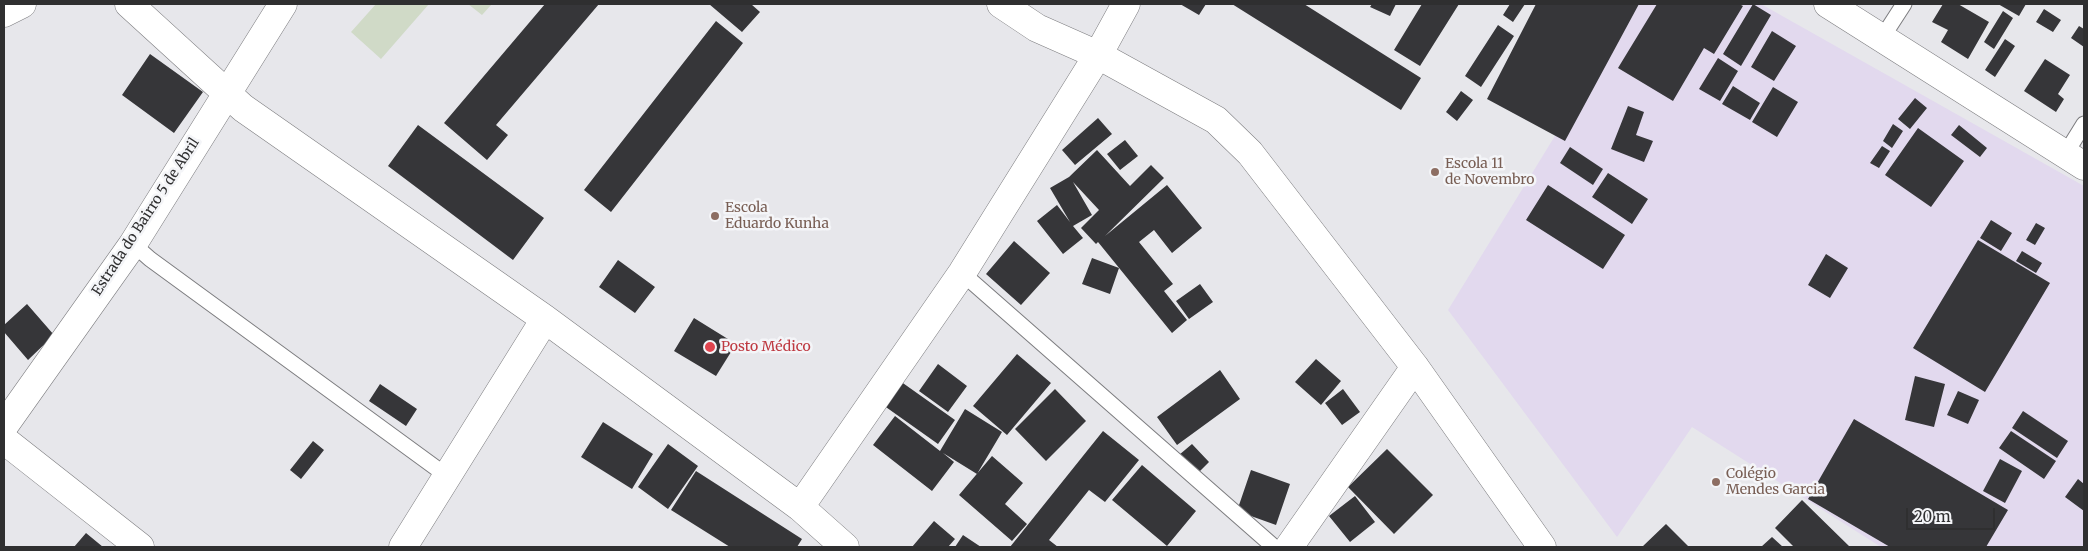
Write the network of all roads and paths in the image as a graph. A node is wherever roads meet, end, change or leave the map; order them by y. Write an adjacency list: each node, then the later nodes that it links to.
1 (22, 4): 8 (street)
2 (129, 4): 11 (street)
3 (283, 4): 11 (street, Estrada do Bairro 5 de Abril)
4 (1001, 4): 10 (street)
5 (1126, 4): 10 (street)
6 (1828, 4): 9 (street)
7 (1904, 4): 9 (lane)
8 (4, 13)
9 (1882, 38): 13 (street)
10 (1098, 55): 15 (street); 17 (street)
11 (226, 92): 14 (street, Estrada do Bairro 5 de Abril); 16 (street)
12 (2084, 124): 13 (lane)
13 (2075, 159)
14 (133, 244): 18 (street, Estrada do Bairro 5 de Abril); 20 (lane)
15 (962, 273): 21 (street); 25 (lane)
16 (545, 319): 20 (street); 21 (street)
17 (1415, 367): 26 (street); 27 (street)
18 (4, 426)
19 (4, 440): 23 (street)
20 (447, 476): 24 (street)
21 (800, 507): 22 (street)
22 (834, 544)
23 (140, 547)
24 (403, 547)
25 (1274, 547)
26 (1289, 547)
27 (1542, 547)

